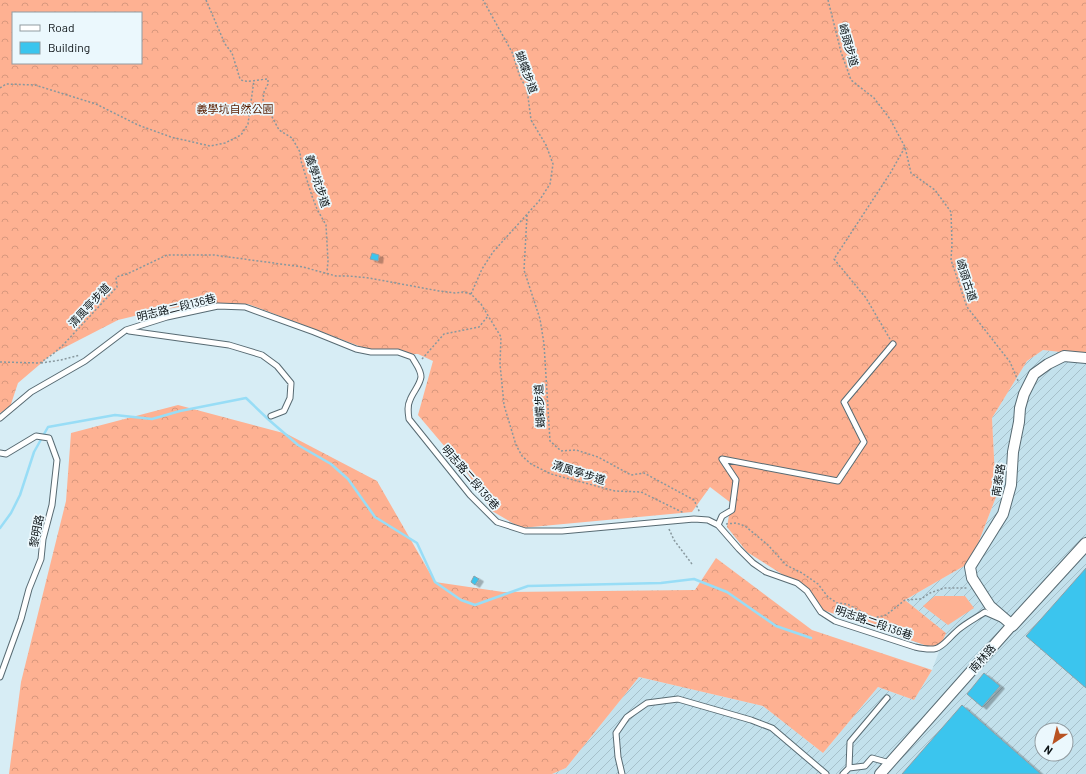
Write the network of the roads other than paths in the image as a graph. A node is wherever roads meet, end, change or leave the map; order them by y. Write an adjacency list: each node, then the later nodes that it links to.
1 (126, 330): 4 (lane); 5 (lane, 明志路二段136巷); 7 (lane, 明志路二段136巷)
2 (893, 344): 7 (lane)
3 (1086, 358): 9 (street, 南泰路)
4 (271, 416)
5 (0, 418)
6 (0, 453): 10 (lane, 黎明路)
7 (718, 523): 9 (lane, 明志路二段136巷)
8 (1086, 544): 9 (street, 南林路)
9 (1012, 625): 12 (street, 南林路)
10 (0, 677)
11 (887, 698): 13 (lane)
12 (890, 763): 13 (lane); 17 (street, 南林路)
13 (849, 768): 16 (lane)
14 (622, 774): 15 (lane)
15 (826, 774)
16 (843, 774)
17 (880, 774)

